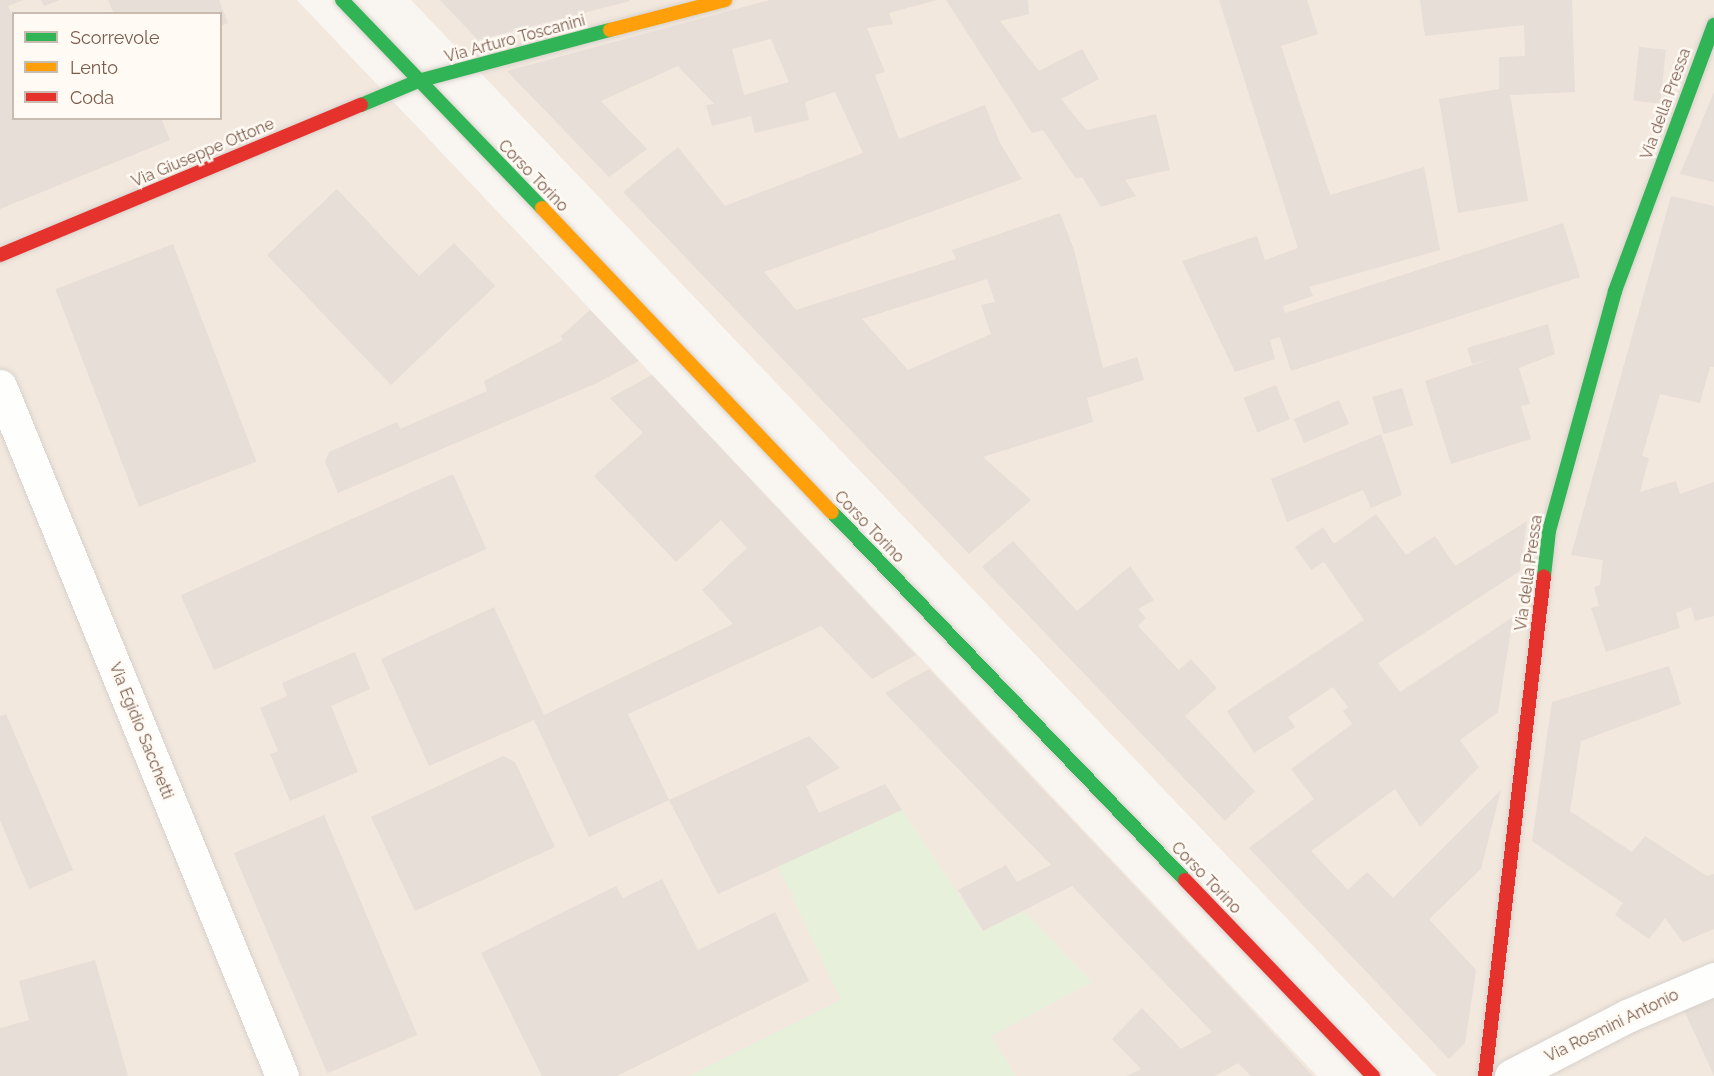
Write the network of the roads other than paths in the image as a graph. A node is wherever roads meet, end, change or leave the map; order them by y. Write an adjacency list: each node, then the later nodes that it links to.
1 (342, 0): 4 (street, Corso Torino)
2 (725, 0): 4 (street, Via Arturo Toscanini)
3 (1714, 25): 10 (street, Via della Pressa)
4 (418, 81): 5 (street, Via Giuseppe Ottone); 9 (street, Corso Torino)
5 (0, 255)
6 (0, 387): 8 (street, Via Egidio Sacchetti)
7 (1714, 979): 11 (street, Via Rosmini Antonio)
8 (282, 1076)
9 (1373, 1076)
10 (1485, 1076)
11 (1511, 1076)

